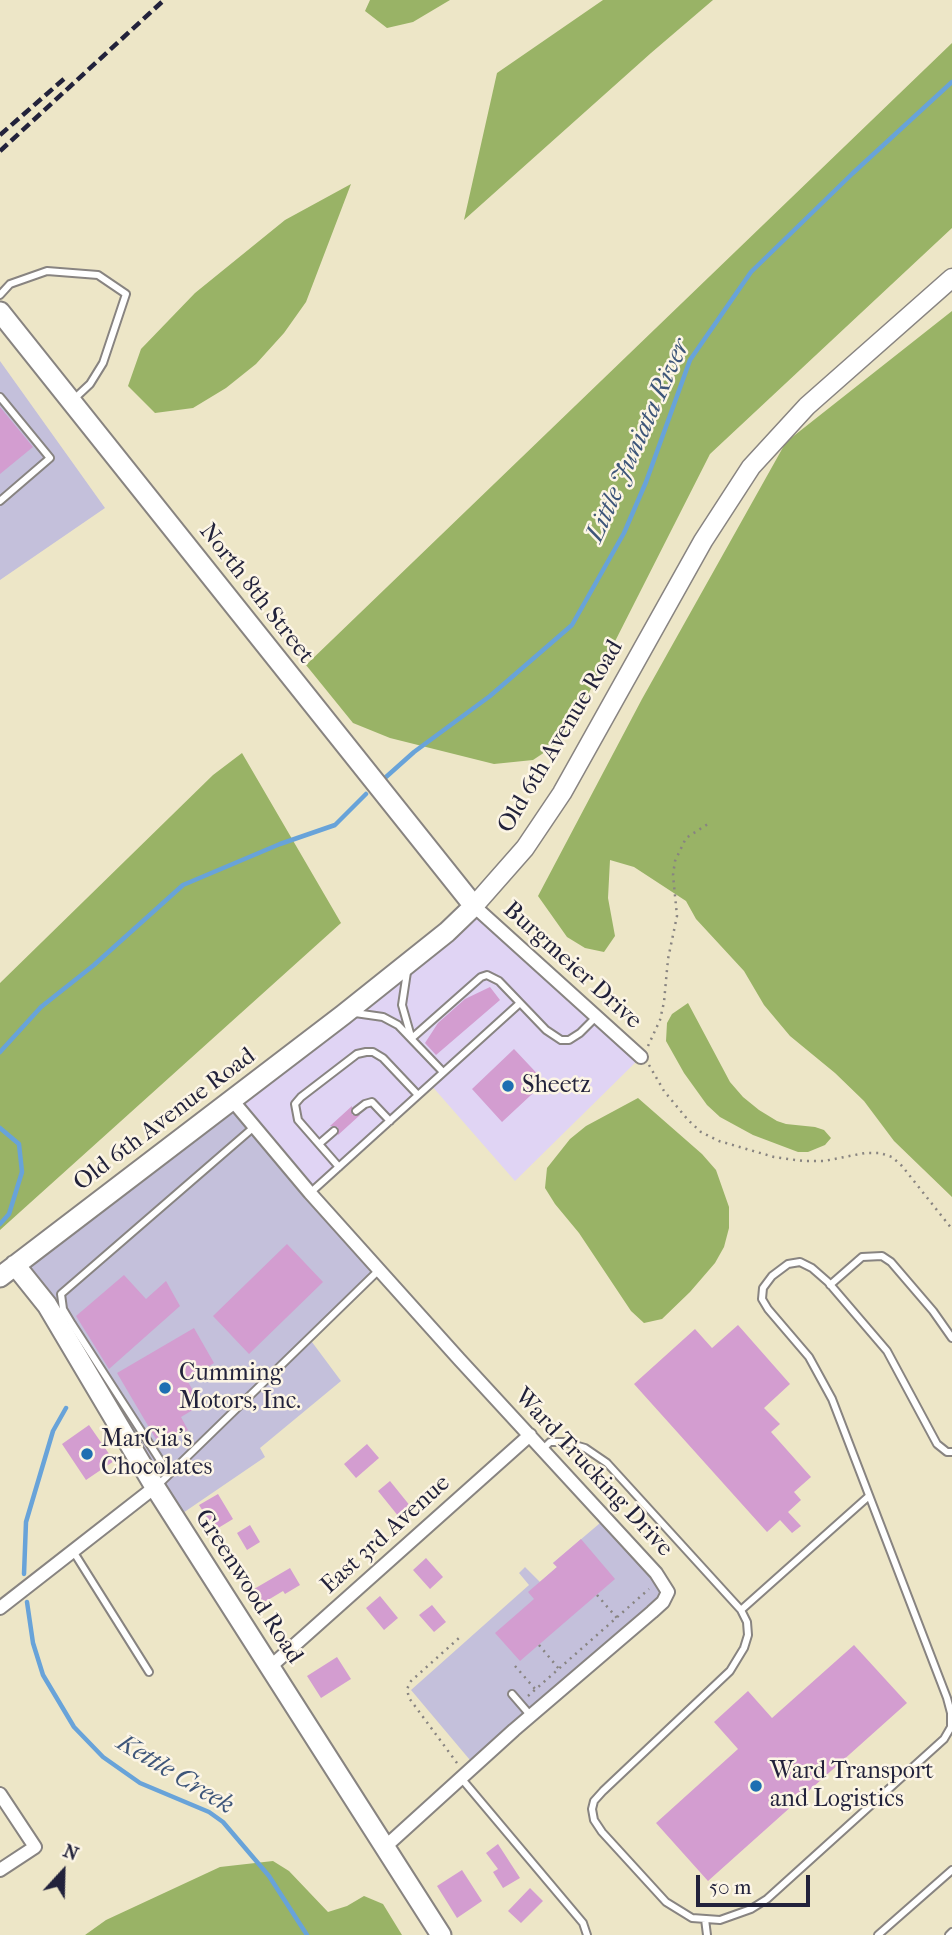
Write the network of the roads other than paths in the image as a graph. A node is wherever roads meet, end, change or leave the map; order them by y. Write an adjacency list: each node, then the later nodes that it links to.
1 (952, 278): 7 (main road, Old 6th Avenue Road)
2 (0, 295): 5 (lane)
3 (6, 319): 5 (main road, North 8th Street)
4 (0, 397): 6 (lane)
5 (73, 400): 7 (main road, North 8th Street)
6 (0, 501)
7 (474, 906): 8 (main road, Old 6th Avenue Road); 11 (street, Burgmeier Drive)
8 (407, 962): 10 (main road, Old 6th Avenue Road); 12 (lane)
9 (520, 1003): 11 (lane); 12 (lane); 14 (lane)
10 (343, 1015): 12 (lane); 16 (main road, Old 6th Avenue Road)
11 (597, 1015): 13 (street, Burgmeier Drive)
12 (412, 1038): 14 (lane)
13 (641, 1057)
14 (443, 1072): 15 (lane)
15 (418, 1095): 18 (lane); 21 (lane)
16 (232, 1100): 19 (street, Ward Trucking Drive); 25 (main road, Old 6th Avenue Road)
17 (356, 1111): 18 (lane)
18 (390, 1121): 22 (lane)
19 (254, 1127): 23 (street, Ward Trucking Drive); 31 (lane)
20 (334, 1131): 21 (lane)
21 (319, 1144): 22 (lane)
22 (339, 1167): 23 (lane)
23 (310, 1193): 24 (street, Ward Trucking Drive)
24 (379, 1270): 28 (street, Ward Trucking Drive); 31 (lane)
25 (8, 1271): 31 (main road, Greenwood Road)
26 (830, 1285): 27 (lane); 30 (lane); 32 (lane)
27 (952, 1338)
28 (530, 1435): 29 (street, Ward Trucking Drive); 36 (street, East 3rd Avenue)
29 (543, 1449): 35 (lane); 39 (street, Ward Trucking Drive)
30 (952, 1452)
31 (162, 1480): 33 (street); 36 (main road, Greenwood Road)
32 (869, 1496): 35 (lane); 45 (lane)
33 (73, 1551): 34 (street); 37 (lane)
34 (0, 1608)
35 (741, 1610): 45 (lane)
36 (270, 1667): 42 (main road, Greenwood Road)
37 (149, 1672)
38 (512, 1693): 39 (lane)
39 (531, 1716): 40 (street, Ward Trucking Drive)
40 (464, 1777): 42 (street, Ward Trucking Drive); 47 (lane)
41 (0, 1794): 43 (street)
42 (385, 1847): 46 (main road, Greenwood Road)
43 (0, 1870)
44 (952, 1870): 49 (lane)
45 (705, 1919): 48 (lane)
46 (441, 1935)
47 (587, 1935)
48 (707, 1935)
49 (878, 1935)

